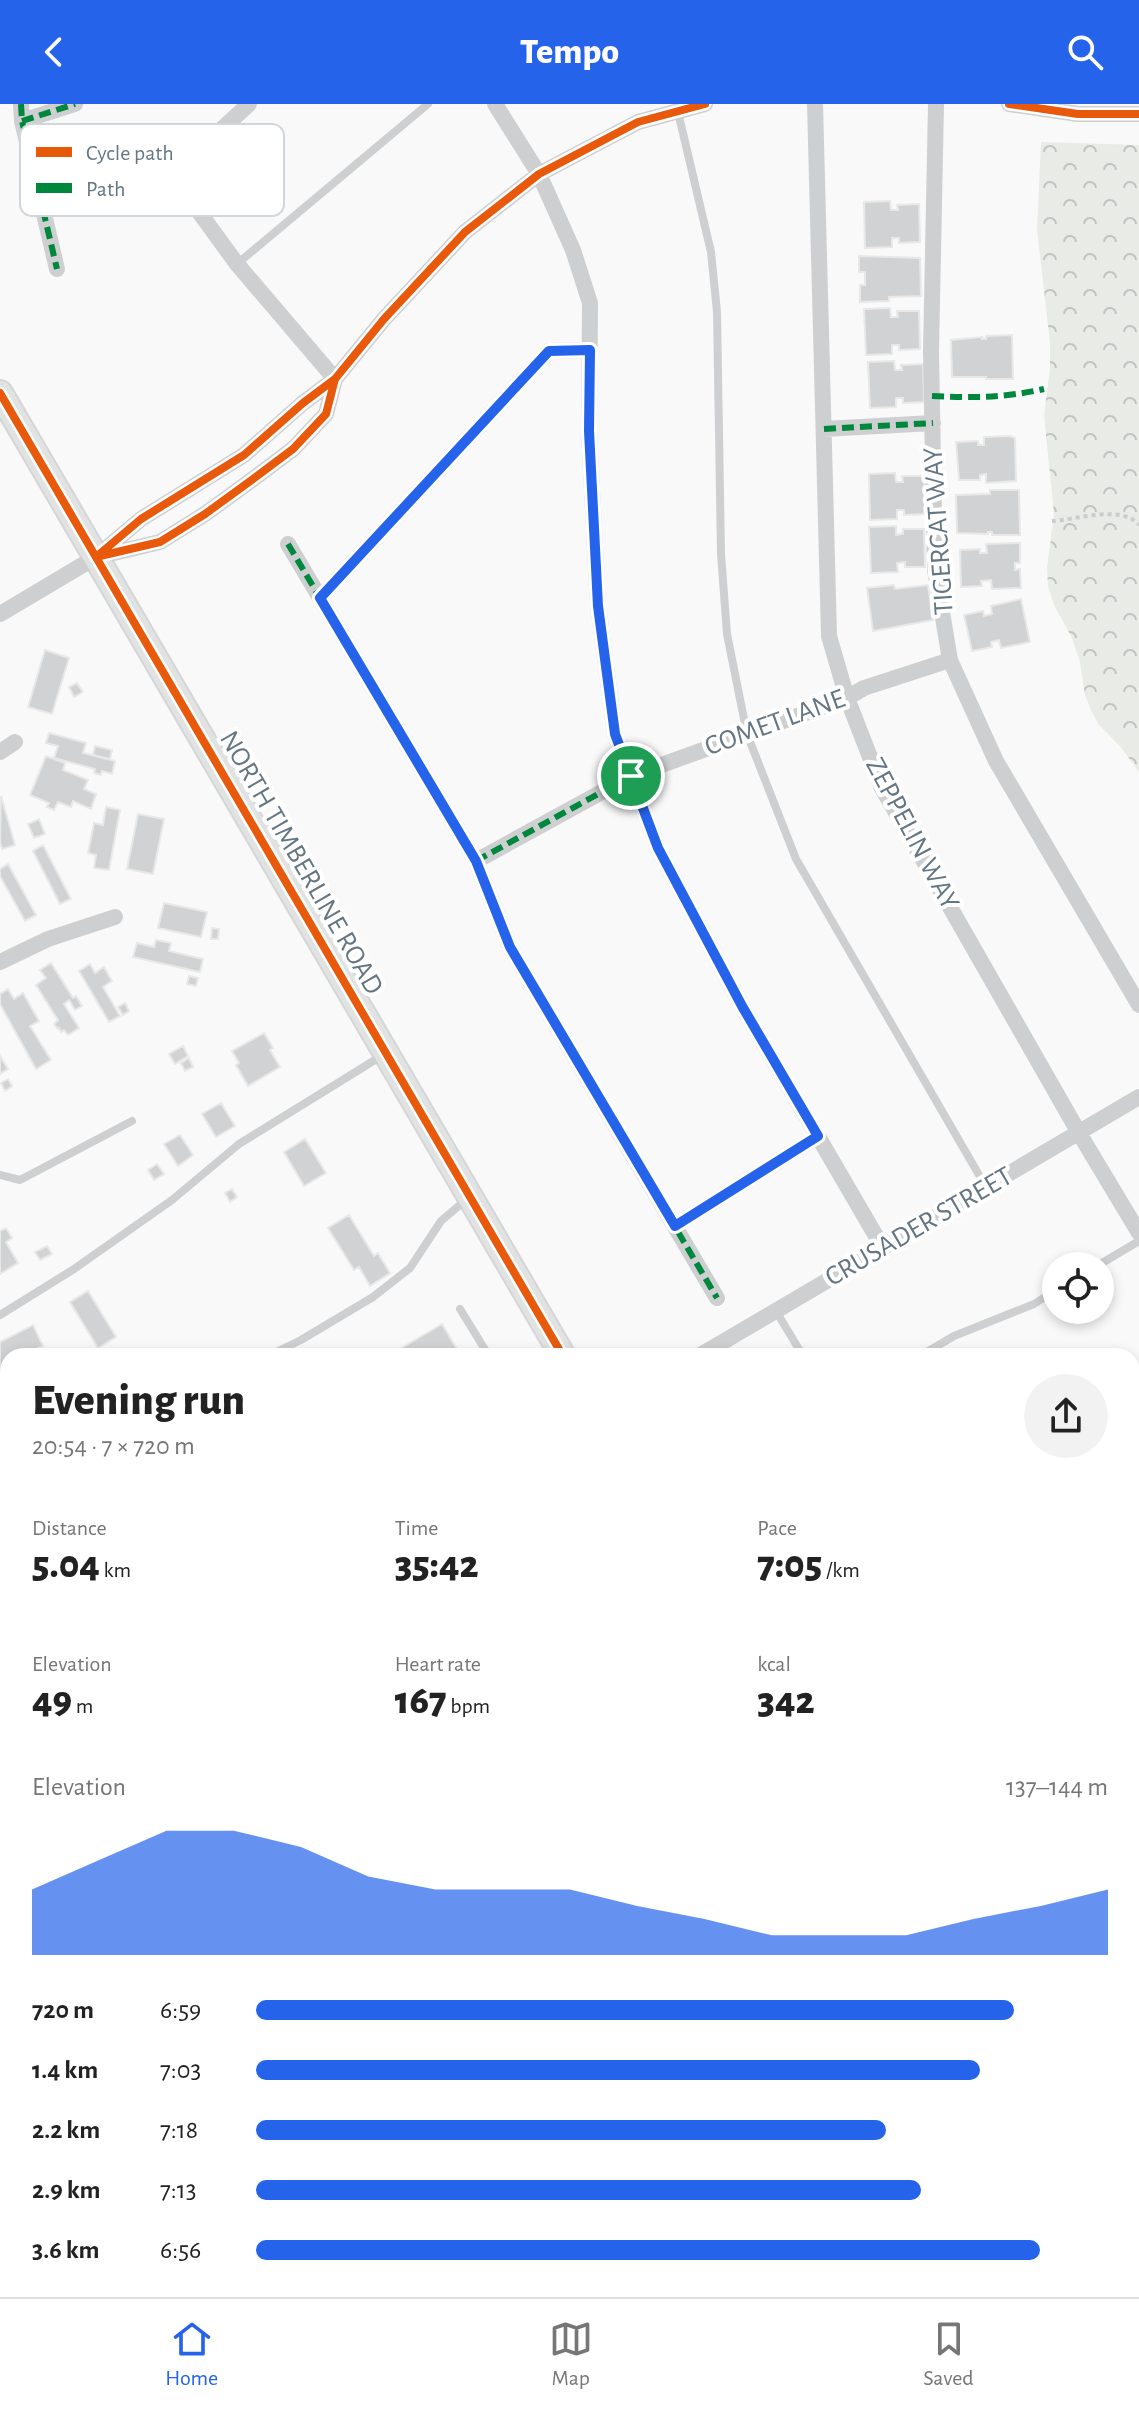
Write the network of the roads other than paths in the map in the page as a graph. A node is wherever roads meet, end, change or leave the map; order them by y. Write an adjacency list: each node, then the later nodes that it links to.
1 (21, 104): 12 (street)
2 (75, 104): 12 (street)
3 (249, 104): 14 (street)
4 (428, 104): 18 (lane)
5 (495, 104): 15 (street)
6 (705, 104): 10 (street)
7 (815, 104): 24 (street, ZEPPELIN WAY)
8 (936, 104): 23 (street, TIGERCAT WAY)
9 (1009, 104): 11 (street)
10 (678, 112): 15 (street); 31 (lane)
11 (1139, 114)
12 (22, 121): 13 (street)
13 (23, 124)
14 (227, 124)
15 (539, 174): 20 (street); 21 (street)
16 (44, 216): 19 (street)
17 (202, 216): 18 (street)
18 (237, 264): 21 (street)
19 (57, 269)
20 (590, 350): 27 (street); 34 (street)
21 (335, 379): 26 (street); 26 (street)
22 (0, 393): 26 (main road, NORTH TIMBERLINE ROAD)
23 (933, 423): 24 (street); 29 (street, TIGERCAT WAY)
24 (824, 429): 30 (street, ZEPPELIN WAY)
25 (288, 544): 27 (street)
26 (96, 557): 28 (street); 39 (main road, NORTH TIMBERLINE ROAD)
27 (320, 598): 35 (street)
28 (0, 614)
29 (950, 660): 30 (street, COMET LANE); 38 (street, TIGERCAT WAY)
30 (847, 698): 31 (street, COMET LANE); 42 (street, ZEPPELIN WAY)
31 (747, 734): 34 (street, COMET LANE); 45 (lane)
32 (15, 742): 33 (street)
33 (0, 752)
34 (631, 776): 35 (street, COMET LANE); 43 (street)
35 (476, 861): 47 (street)
36 (115, 917): 37 (street)
37 (0, 962)
38 (1139, 1005)
39 (387, 1053): 46 (main road, NORTH TIMBERLINE ROAD); 56 (lane)
40 (1139, 1097): 42 (street, CRUSADER STREET)
41 (132, 1121): 44 (lane)
42 (1079, 1133): 45 (street, CRUSADER STREET); 48 (street, ZEPPELIN WAY)
43 (818, 1136): 47 (street); 50 (street)
44 (0, 1175)
45 (986, 1187): 50 (street, CRUSADER STREET)
46 (470, 1196): 57 (lane); 59 (main road, NORTH TIMBERLINE ROAD)
47 (675, 1226): 52 (street)
48 (1139, 1233)
49 (1139, 1241): 51 (lane)
50 (883, 1248): 55 (street, CRUSADER STREET)
51 (1114, 1256)
52 (717, 1298)
53 (1042, 1299): 62 (lane)
54 (460, 1309): 58 (lane)
55 (776, 1311): 60 (street, CRUSADER STREET); 61 (lane)
56 (0, 1315)
57 (284, 1348)
58 (484, 1348)
59 (554, 1348)
60 (713, 1348)
61 (798, 1348)
62 (934, 1348)

